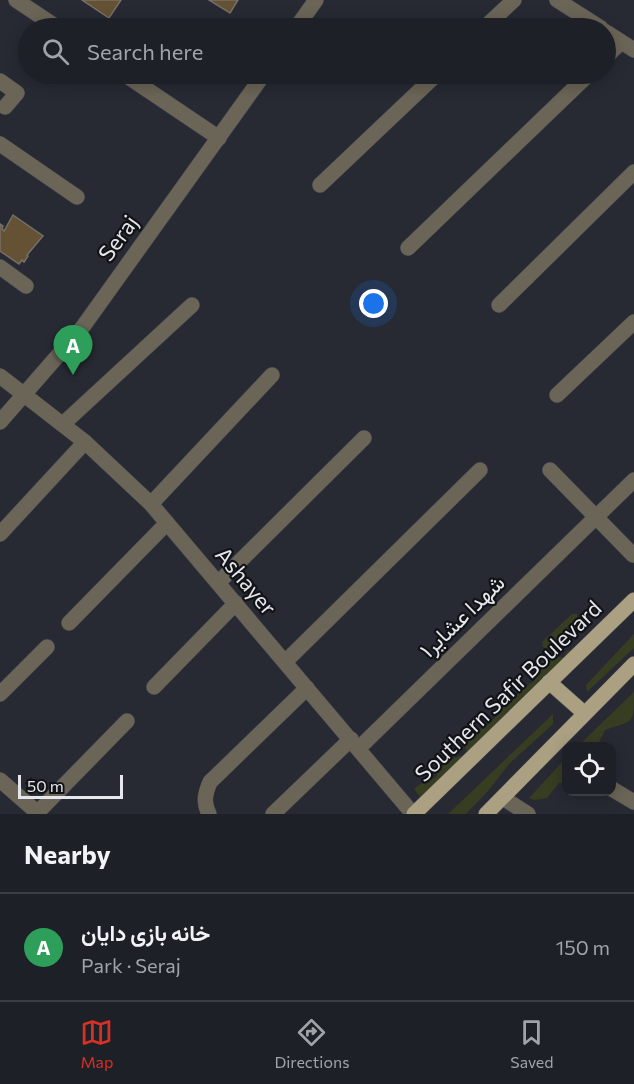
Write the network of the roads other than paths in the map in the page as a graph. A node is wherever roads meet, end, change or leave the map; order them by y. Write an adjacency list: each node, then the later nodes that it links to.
1 (16, 0): 5 (street)
2 (316, 0): 6 (street)
3 (514, 0): 7 (street)
4 (557, 0): 8 (street)
5 (43, 18)
6 (303, 18)
7 (495, 18)
8 (585, 18)
9 (0, 81): 14 (street)
10 (139, 84): 15 (street)
11 (257, 84): 15 (street, Seraj)
12 (426, 84): 18 (street)
13 (579, 84): 20 (street)
14 (5, 107)
15 (219, 138): 28 (street, Seraj)
16 (0, 144): 19 (street)
17 (634, 172): 24 (street)
18 (320, 185)
19 (77, 197)
20 (408, 249)
21 (0, 267): 22 (street)
22 (27, 286)
23 (192, 305): 31 (street)
24 (499, 305)
25 (634, 322): 29 (street)
26 (272, 375): 37 (street)
27 (0, 376): 28 (street, Ashayer)
28 (25, 395): 30 (street, Seraj); 31 (street, Ashayer)
29 (558, 395)
30 (0, 422)
31 (63, 424): 33 (street, Ashayer)
32 (364, 438): 42 (street)
33 (85, 442): 37 (street, Ashayer); 40 (street)
34 (480, 470): 47 (street)
35 (550, 470): 38 (street)
36 (634, 480): 38 (street, شهدا عشایر۱)
37 (151, 504): 39 (street, Ashayer)
38 (596, 517): 41 (street); 55 (street, شهدا عشایر۱)
39 (167, 522): 42 (street, Ashayer); 45 (street)
40 (0, 534)
41 (633, 555)
42 (218, 583): 44 (street, Ashayer)
43 (634, 600): 49 (main road, Southern Safir Boulevard)
44 (236, 603): 47 (street, Ashayer); 50 (street)
45 (69, 623)
46 (47, 647): 52 (street)
47 (285, 662): 51 (street, Ashayer)
48 (634, 664): 53 (main road)
49 (549, 682): 53 (main road); 63 (main road, Southern Safir Boulevard)
50 (154, 687)
51 (307, 688): 55 (street, Ashayer); 61 (street)
52 (0, 694)
53 (584, 713): 58 (main road)
54 (127, 721): 60 (street)
55 (355, 743): 62 (street, شهدا عشایر۱); 63 (street, Ashayer)
56 (0, 780): 60 (street)
57 (616, 791): 59 (street)
58 (503, 798): 64 (main road); 65 (street)
59 (634, 802)
60 (38, 813)
61 (209, 814)
62 (273, 814)
63 (414, 814)
64 (486, 814)
65 (528, 814)

